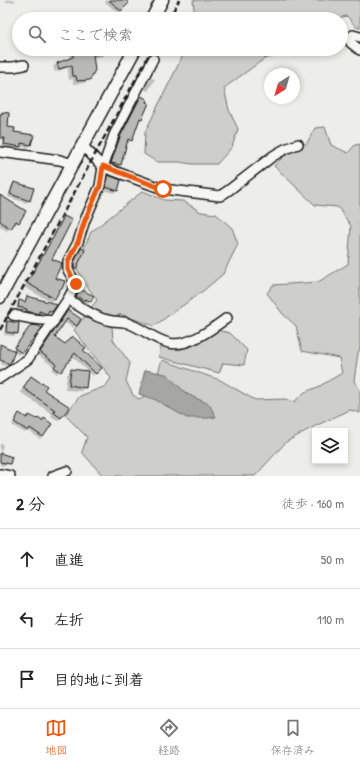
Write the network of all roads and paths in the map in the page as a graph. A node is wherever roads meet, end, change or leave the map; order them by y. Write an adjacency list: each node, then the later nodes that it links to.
1 (162, 0): 2 (street)
2 (156, 12)
3 (360, 38): 4 (street)
4 (360, 50)
5 (131, 56): 10 (street)
6 (153, 59): 13 (street)
7 (24, 65): 8 (street)
8 (0, 68)
9 (298, 144): 13 (street)
10 (83, 146): 12 (street); 13 (street)
11 (0, 152): 12 (street)
12 (73, 164): 14 (street)
13 (103, 166): 15 (street)
14 (0, 297)
15 (68, 299): 17 (street); 18 (street)
16 (13, 315): 18 (street)
17 (227, 318)
18 (54, 321): 19 (street)
19 (0, 378)
20 (67, 472): 23 (street)
21 (0, 474): 22 (street)
22 (10, 476)
23 (54, 476)

